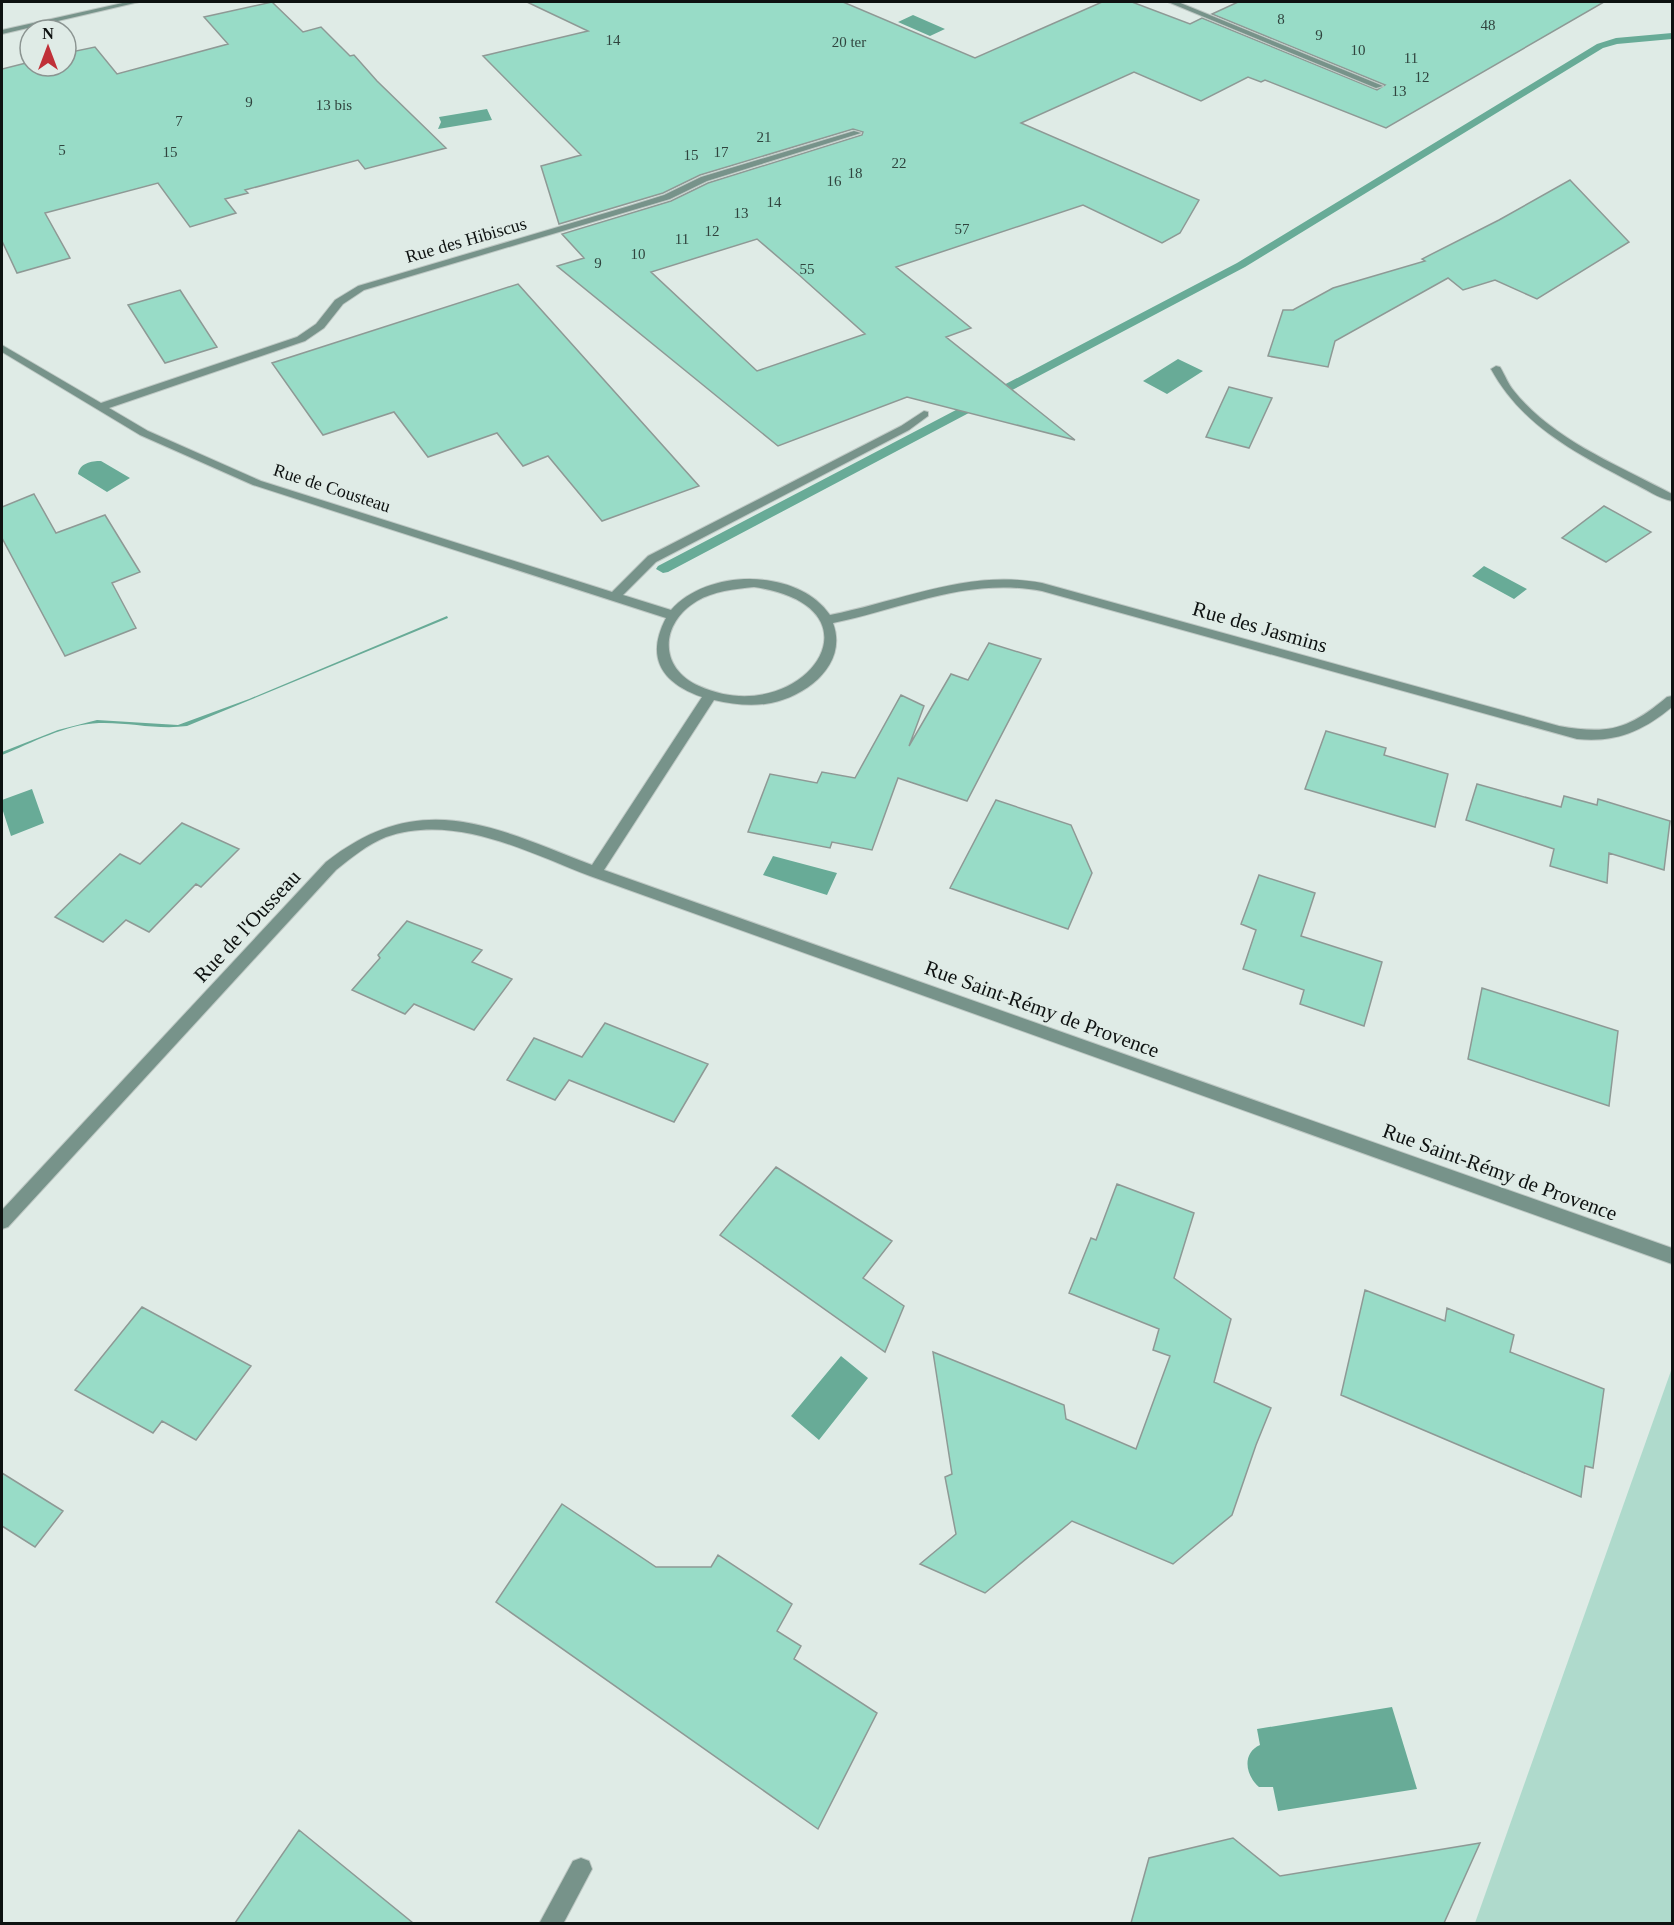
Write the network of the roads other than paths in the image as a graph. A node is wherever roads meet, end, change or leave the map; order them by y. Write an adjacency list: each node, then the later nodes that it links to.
1 (135, 2): 3 (street)
2 (1172, 2): 4 (street)
3 (2, 32)
4 (1379, 86)
5 (857, 133): 8 (street, Rue des Hibiscus)
6 (2, 348): 8 (street, Rue de Cousteau)
7 (1496, 369): 10 (street)
8 (100, 407): 11 (street, Rue de Cousteau)
9 (924, 414): 11 (street)
10 (1672, 498)
11 (614, 597): 12 (street, Rue de Cousteau)
12 (672, 615): 13 (street); 14 (street)
13 (828, 620): 14 (street); 15 (street, Rue des Jasmins)
14 (710, 696): 16 (street)
15 (1672, 700)
16 (595, 872): 17 (street, Rue de l'Ousseau); 18 (street, Rue Saint-Rémy de Provence)
17 (2, 1221)
18 (1672, 1256)
19 (581, 1869): 20 (street)
20 (550, 1923)

